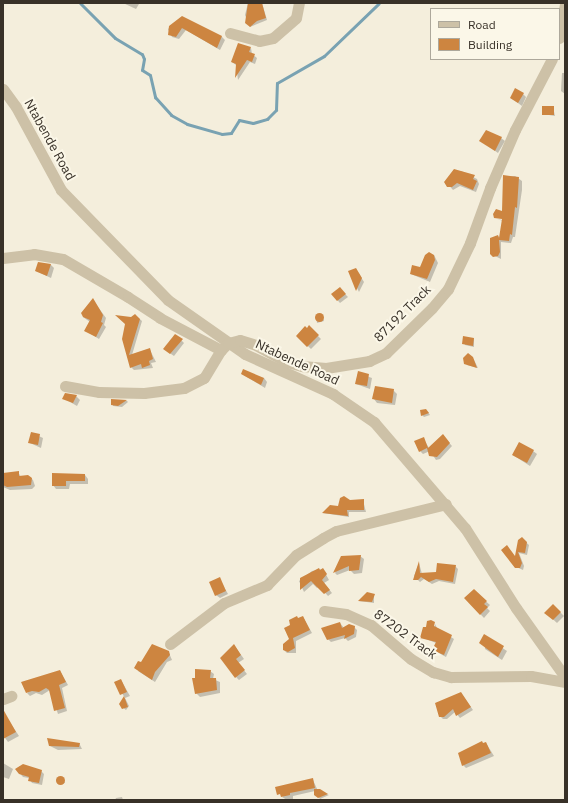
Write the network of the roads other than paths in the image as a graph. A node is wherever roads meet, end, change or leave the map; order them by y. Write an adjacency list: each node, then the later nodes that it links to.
1 (299, 3): 4 (street)
2 (565, 3): 3 (street)
3 (560, 32)
4 (230, 33)
5 (551, 60): 8 (street, 87192 Track)
6 (3, 89): 8 (street, Ntabende Road)
7 (3, 258): 8 (street)
8 (224, 346): 9 (street); 10 (street, Ntabende Road)
9 (65, 386)
10 (446, 504): 12 (street); 13 (street, Ntabende Road)
11 (324, 611): 14 (street, 87202 Track)
12 (170, 644)
13 (565, 677)
14 (565, 682)

